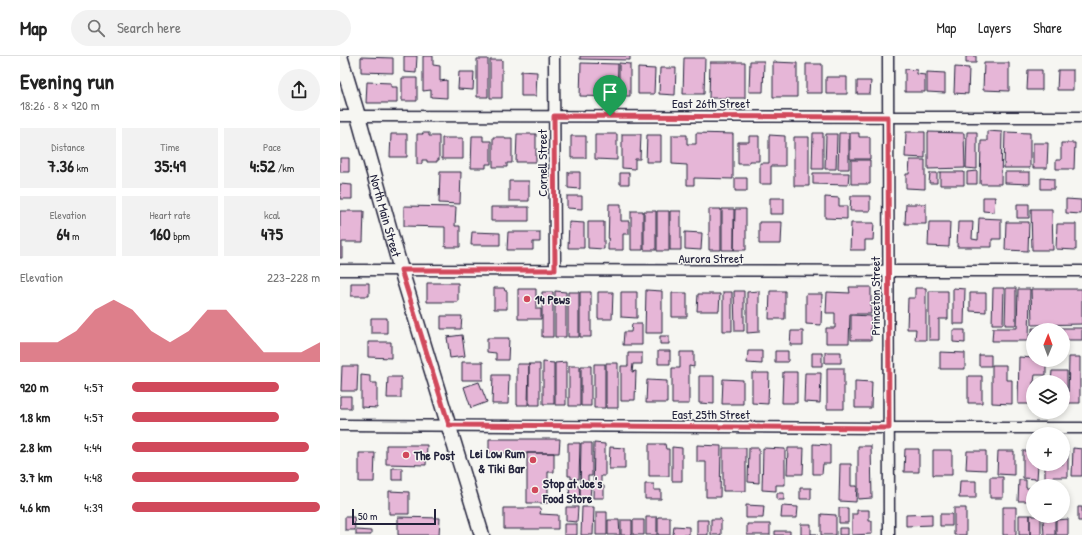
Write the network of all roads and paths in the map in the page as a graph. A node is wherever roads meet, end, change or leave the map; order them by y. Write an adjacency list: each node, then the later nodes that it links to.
1 (340, 56): 5 (main road, North Main Street)
2 (554, 56): 6 (street, Cornell Street)
3 (888, 56): 7 (street, Princeton Street)
4 (340, 116): 5 (street, East 26th Street)
5 (358, 116): 6 (street, East 26th Street); 10 (main road, North Main Street)
6 (554, 116): 7 (street, East 26th Street); 11 (street, Cornell Street)
7 (888, 117): 8 (street, East 26th Street); 12 (street, Princeton Street)
8 (1082, 117)
9 (340, 270): 10 (street, Aurora Street)
10 (401, 270): 11 (street, Aurora Street); 15 (main road, North Main Street)
11 (555, 270): 12 (street, Aurora Street)
12 (888, 271): 13 (street, Aurora Street); 16 (street, Princeton Street)
13 (1082, 271)
14 (340, 425): 15 (street, East 25th Street)
15 (449, 425): 16 (street, East 25th Street); 18 (main road, North Main Street)
16 (889, 428): 17 (street, East 25th Street); 19 (street, Princeton Street)
17 (1082, 428)
18 (482, 535)
19 (889, 535)

